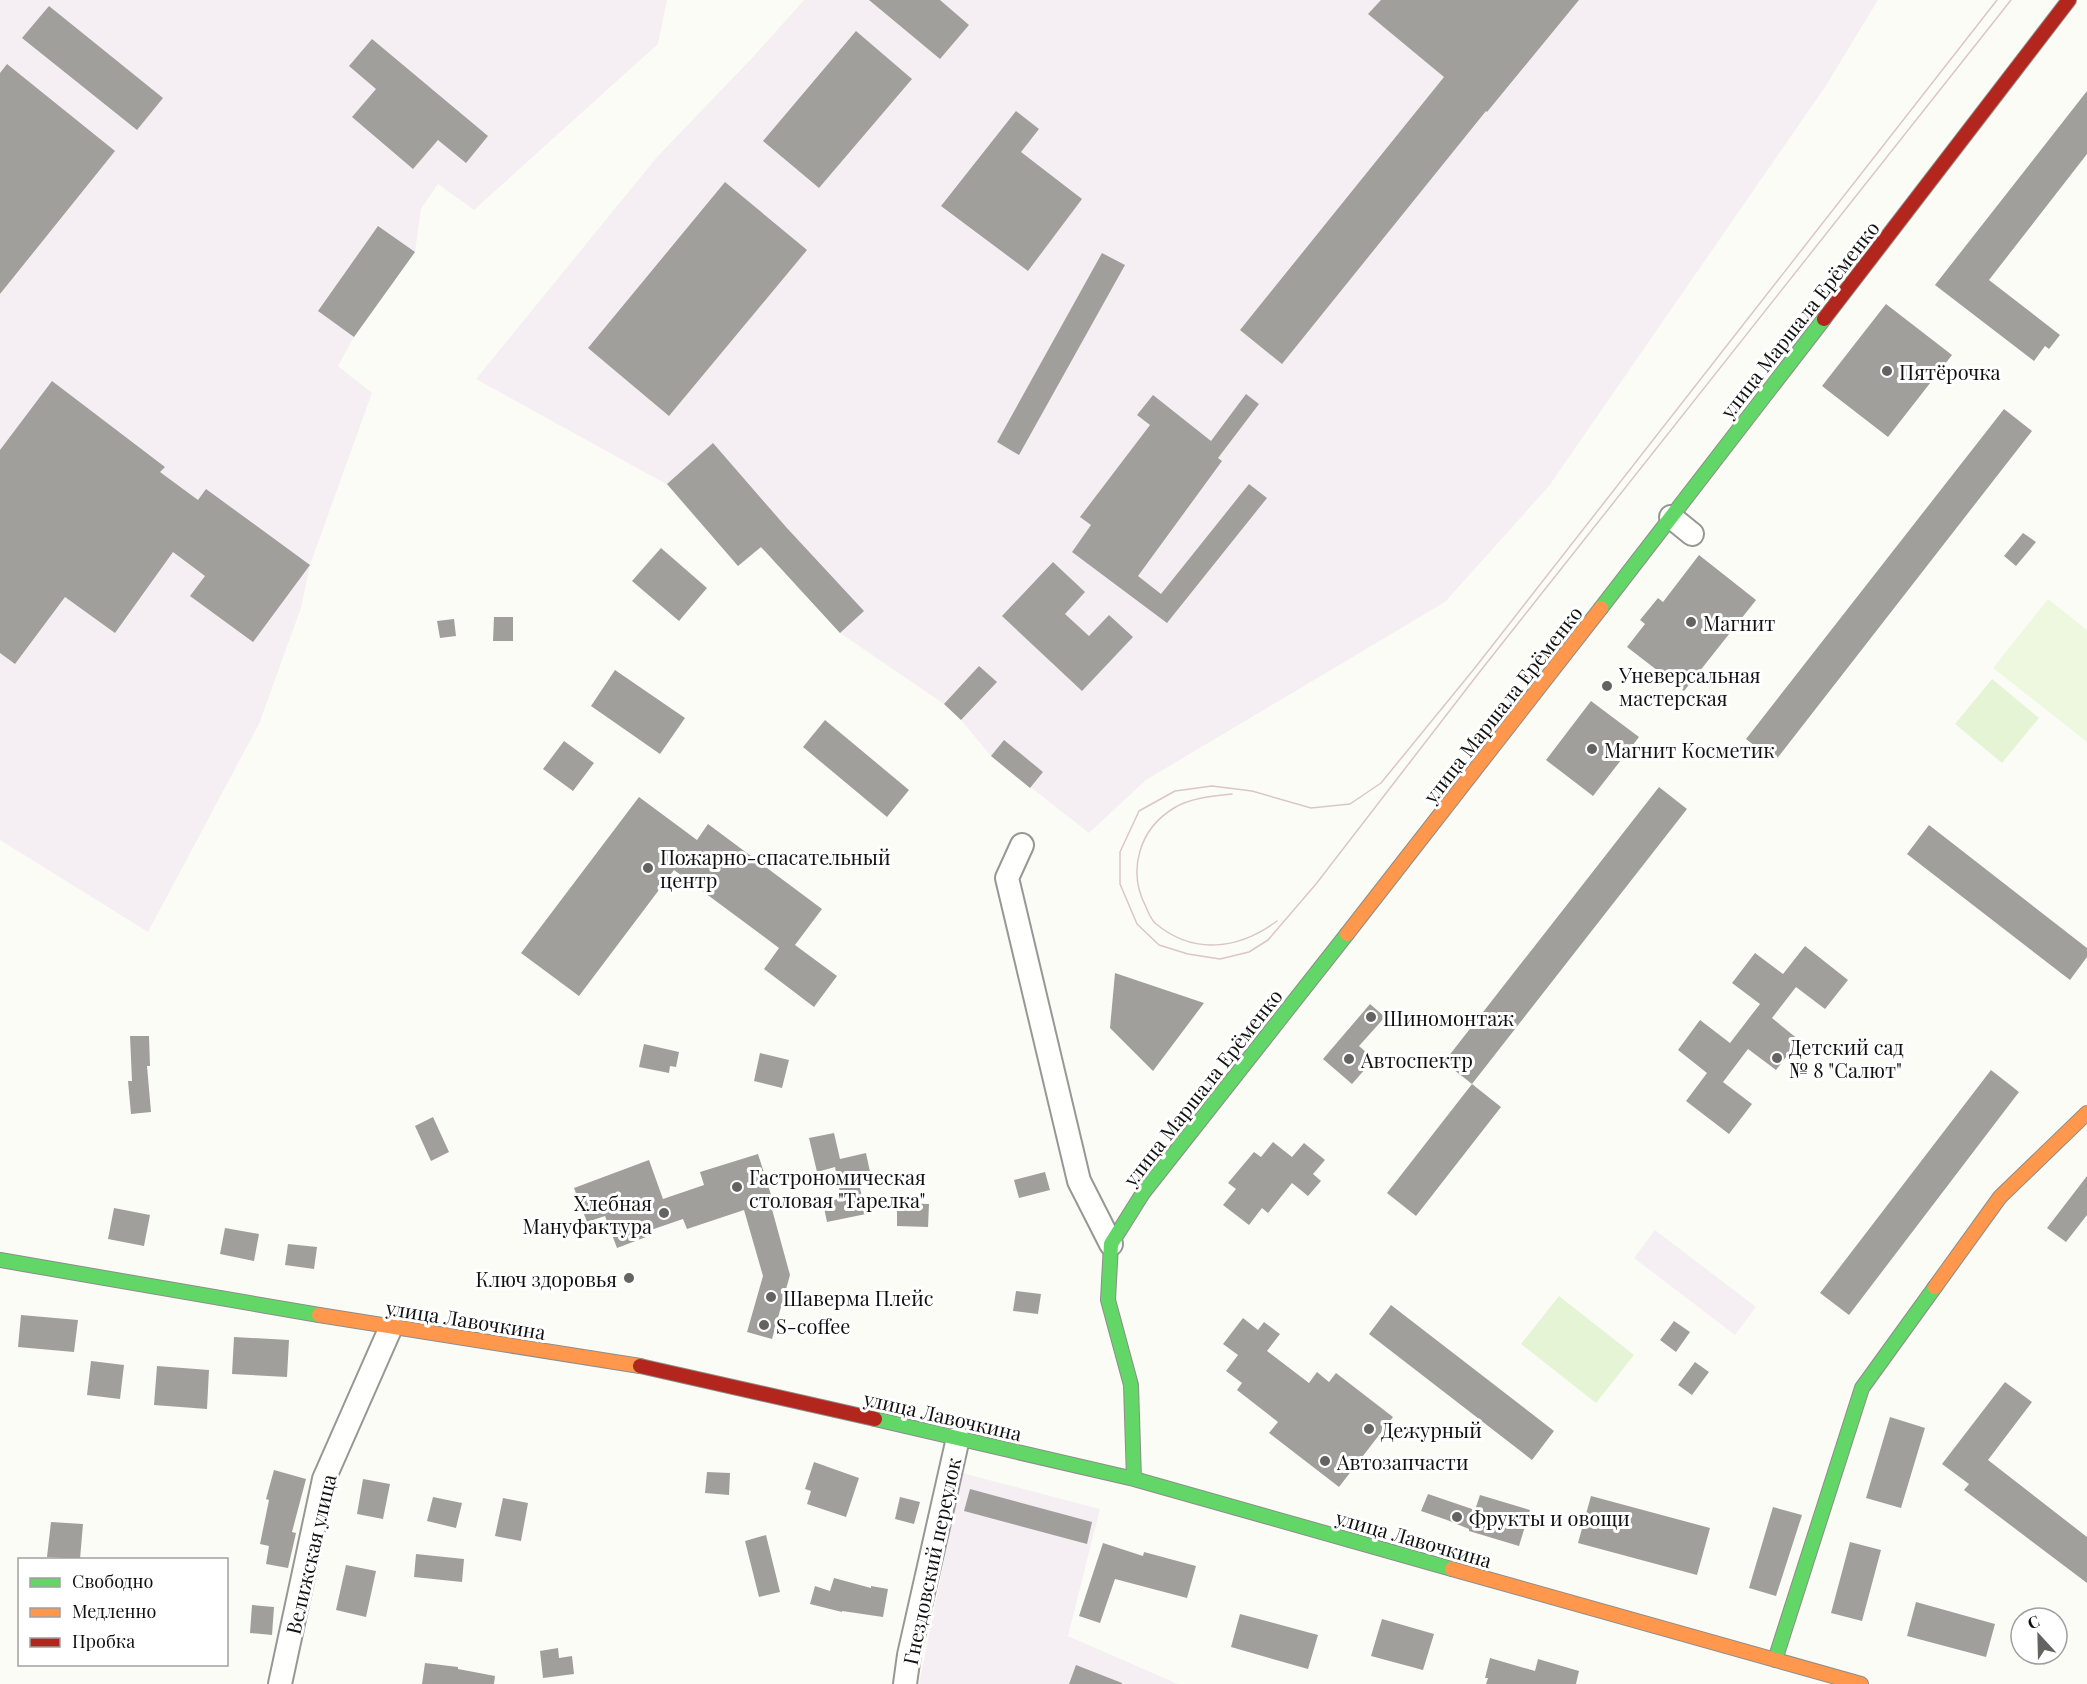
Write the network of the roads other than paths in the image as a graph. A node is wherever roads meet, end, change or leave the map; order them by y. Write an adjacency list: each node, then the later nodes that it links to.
1 (2069, 0): 2 (main road, улица Маршала Ерёменко)
2 (1671, 518): 3 (street); 6 (main road, улица Маршала Ерёменко)
3 (1692, 534)
4 (1022, 845): 6 (street)
5 (2087, 1113): 11 (main road)
6 (1111, 1244): 10 (main road, улица Маршала Ерёменко)
7 (0, 1260): 8 (main road, улица Лавочкина)
8 (391, 1327): 9 (main road, улица Лавочкина); 12 (street, Велижская улица)
9 (958, 1438): 10 (main road, улица Лавочкина); 13 (street, Гнездовский переулок)
10 (1134, 1479): 11 (main road, улица Лавочкина)
11 (1775, 1660): 14 (main road, улица Лавочкина)
12 (280, 1684)
13 (905, 1684)
14 (1861, 1684)

